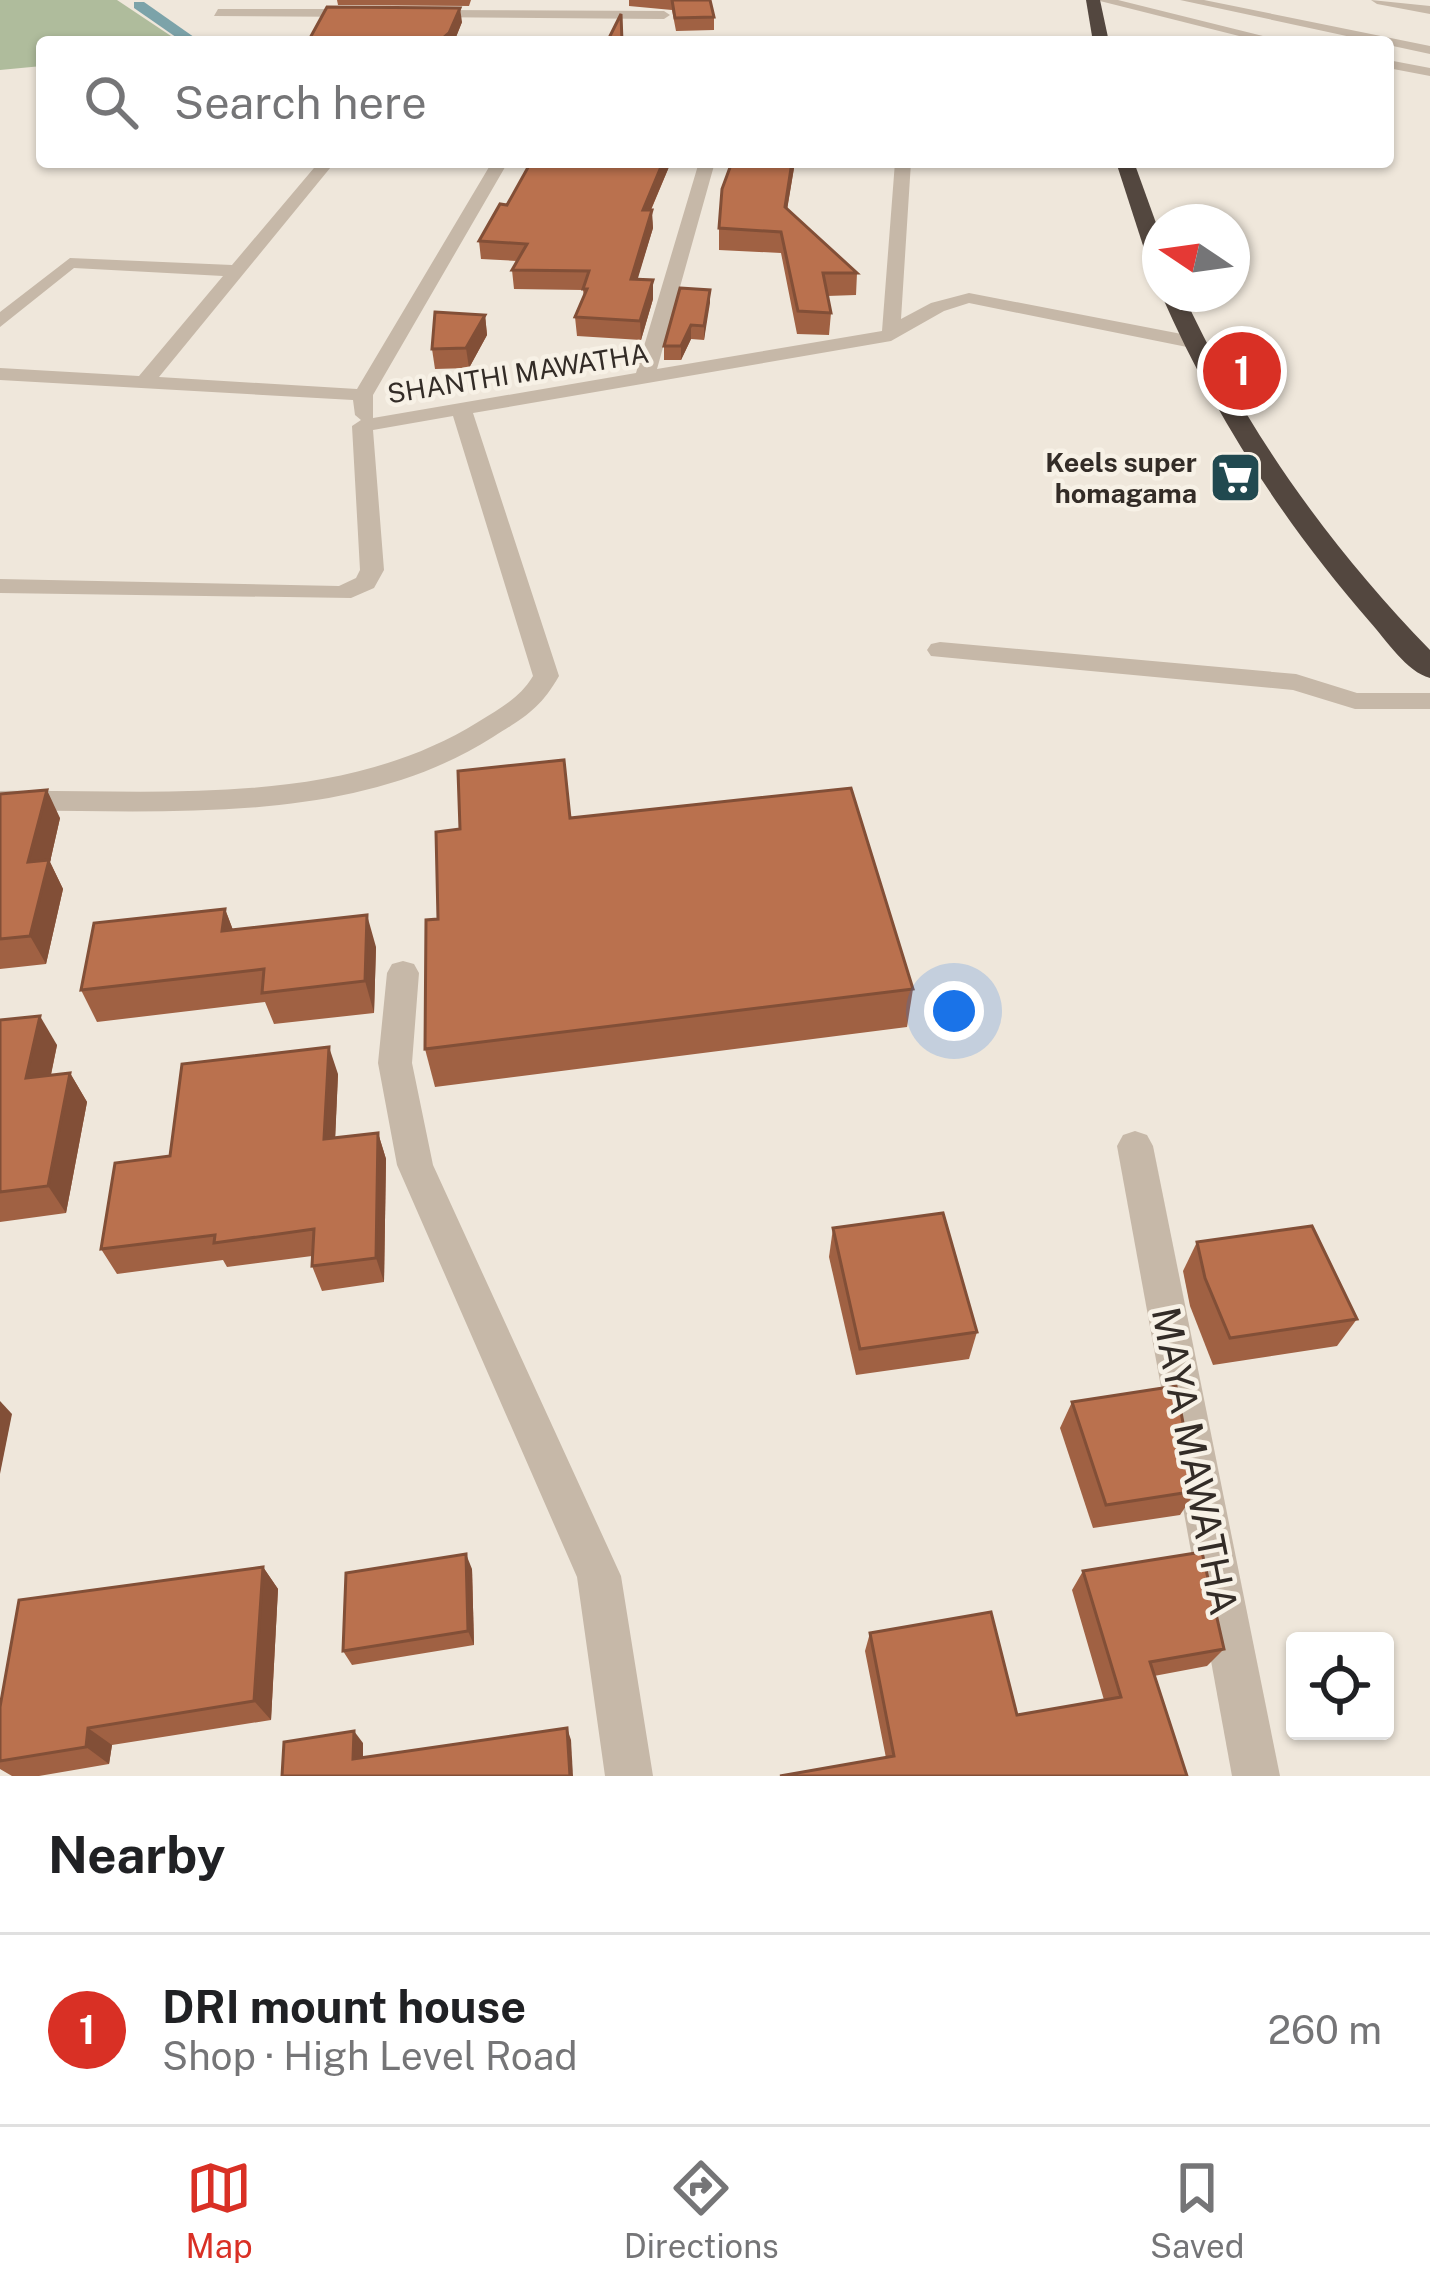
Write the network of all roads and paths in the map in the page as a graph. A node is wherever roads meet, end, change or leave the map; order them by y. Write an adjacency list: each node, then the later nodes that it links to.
1 (1098, 0): 11 (highway); 12 (street)
2 (1186, 0): 13 (street)
3 (1377, 0): 4 (street)
4 (1430, 10)
5 (218, 13): 6 (street)
6 (361, 14): 7 (street); 10 (street)
7 (384, 14)
8 (408, 14): 9 (street)
9 (664, 14)
10 (352, 28)
11 (1101, 36)
12 (1254, 36)
13 (1362, 36)
14 (1394, 43): 15 (street)
15 (1430, 50)
16 (1394, 65): 17 (street)
17 (1430, 72)
18 (322, 168): 24 (street)
19 (496, 168): 32 (street)
20 (705, 168): 30 (street)
21 (903, 168): 27 (street)
22 (1127, 168): 23 (highway)
23 (1142, 211)
24 (238, 271): 26 (street); 31 (street)
25 (1180, 312): 28 (highway)
26 (0, 321)
27 (891, 334): 28 (street, SHANTHI MAWATHA); 30 (street, SHANTHI MAWATHA)
28 (1192, 342): 37 (highway)
29 (0, 374): 31 (street)
30 (644, 380): 33 (street, SHANTHI MAWATHA)
31 (144, 382): 32 (street)
32 (363, 395): 34 (street)
33 (460, 406): 34 (street, SHANTHI MAWATHA); 39 (street)
34 (362, 426): 35 (street, SHANTHI MAWATHA)
35 (0, 586)
36 (940, 650): 38 (street)
37 (1430, 668)
38 (1430, 701)
39 (0, 801)
40 (403, 973): 42 (street)
41 (1135, 1146): 43 (street, MAYA MAWATHA)
42 (629, 1776)
43 (1256, 1776)

